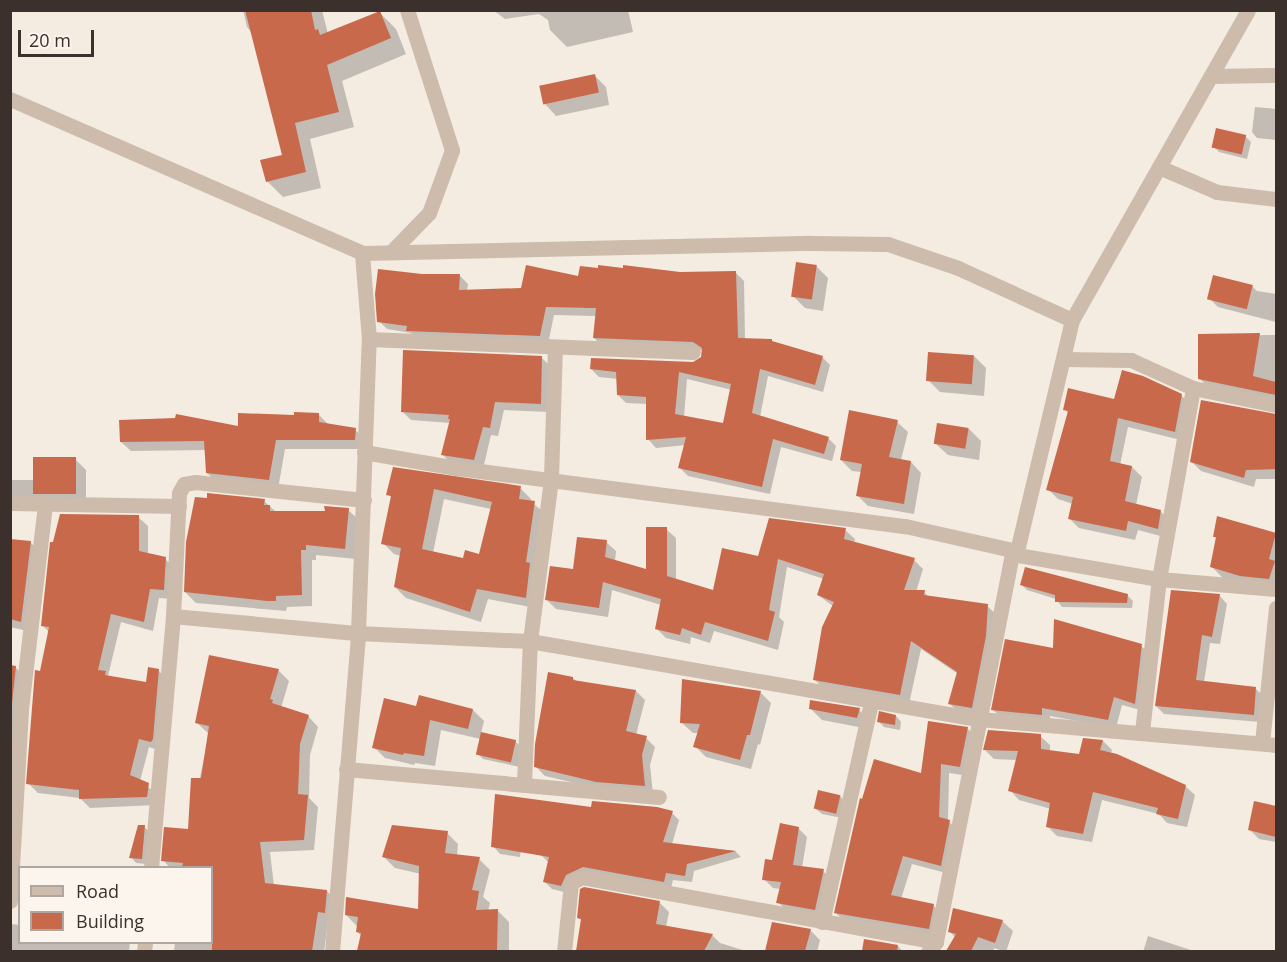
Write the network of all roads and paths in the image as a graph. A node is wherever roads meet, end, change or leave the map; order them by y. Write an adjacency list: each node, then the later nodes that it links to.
1 (407, 10): 8 (street)
2 (1248, 10): 4 (street)
3 (1276, 75): 4 (street)
4 (1212, 76): 6 (street)
5 (10, 99): 9 (street)
6 (1160, 166): 7 (street); 10 (street)
7 (1276, 199)
8 (391, 252): 9 (street); 10 (street)
9 (362, 253): 11 (street)
10 (1072, 320): 14 (street)
11 (369, 339): 12 (street); 17 (street)
12 (555, 347): 13 (street); 18 (street)
13 (693, 352)
14 (1064, 359): 15 (street); 23 (street)
15 (1193, 388): 16 (street); 24 (street)
16 (1276, 405)
17 (364, 452): 18 (street); 19 (street)
18 (551, 479): 23 (street); 29 (street)
19 (364, 500): 22 (street); 28 (street)
20 (10, 503): 21 (street)
21 (45, 505): 22 (street); 31 (street)
22 (179, 506): 27 (street)
23 (1015, 552): 24 (street); 32 (street)
24 (1159, 579): 25 (street); 33 (street)
25 (1276, 589)
26 (1276, 608): 34 (street)
27 (173, 616): 28 (street); 39 (street)
28 (358, 633): 29 (street); 35 (street)
29 (530, 641): 30 (street); 36 (street)
30 (871, 702): 32 (street); 41 (street)
31 (16, 708): 38 (street)
32 (979, 719): 33 (street); 42 (street)
33 (1142, 732): 34 (street)
34 (1269, 744)
35 (346, 769): 36 (street); 43 (street)
36 (524, 783): 37 (street)
37 (659, 797)
38 (12, 831): 40 (street)
39 (151, 866)
40 (10, 901)
41 (822, 922): 42 (street); 44 (street)
42 (932, 947)
43 (332, 951)
44 (564, 951)

